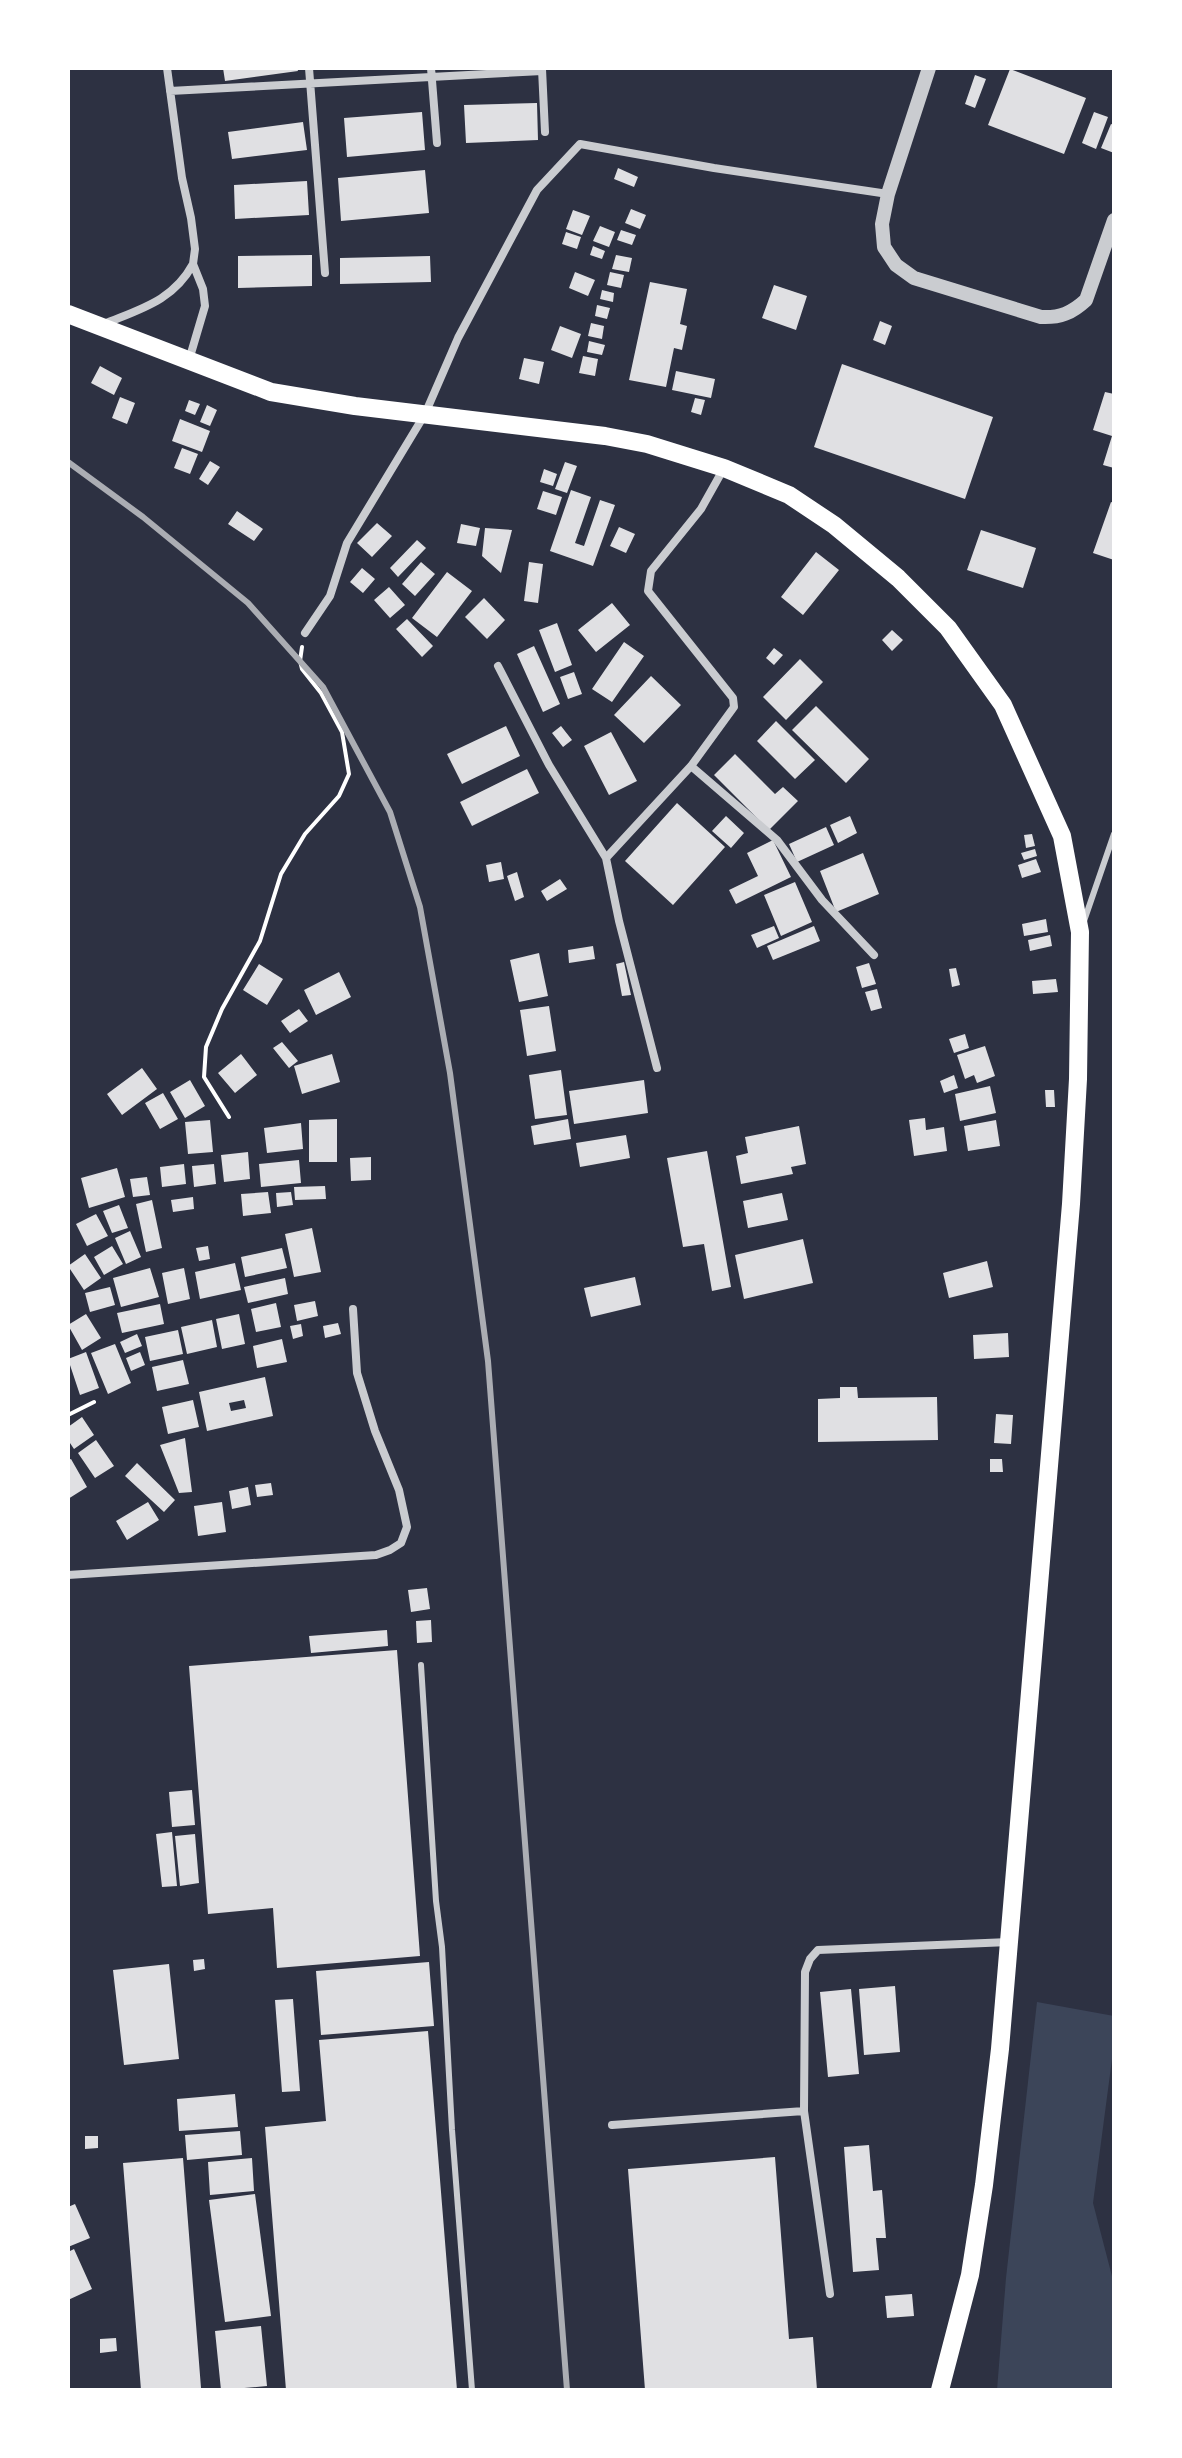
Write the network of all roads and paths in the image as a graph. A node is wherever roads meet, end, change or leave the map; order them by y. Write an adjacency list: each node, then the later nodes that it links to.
1 (167, 68): 7 (street)
2 (309, 68): 6 (street)
3 (929, 68): 10 (street)
4 (542, 69): 5 (street); 8 (street)
5 (432, 72): 6 (street); 9 (street)
6 (310, 85): 7 (street); 13 (street)
7 (170, 91): 12 (street)
8 (545, 132)
9 (437, 143)
10 (888, 194): 11 (street); 17 (street)
11 (1114, 220)
12 (193, 264): 15 (street); 16 (street)
13 (325, 273)
14 (68, 314): 15 (main road)
15 (98, 326): 16 (main road)
16 (188, 360): 17 (main road)
17 (425, 414): 18 (main road); 19 (street)
18 (724, 468): 21 (street); 24 (main road)
19 (305, 633): 27 (path)
20 (498, 666): 23 (street)
21 (691, 766): 23 (street); 25 (street)
22 (1114, 834): 24 (lane)
23 (606, 858): 26 (street)
24 (1080, 932): 33 (main road)
25 (874, 955)
26 (657, 1068)
27 (229, 1117)
28 (353, 1309): 31 (street)
29 (94, 1402): 30 (path)
30 (68, 1415)
31 (68, 1575)
32 (421, 1665): 37 (lane)
33 (1010, 1942): 34 (street); 38 (main road)
34 (804, 2111): 35 (street); 36 (street)
35 (612, 2125)
36 (830, 2294)
37 (472, 2390)
38 (940, 2390)

